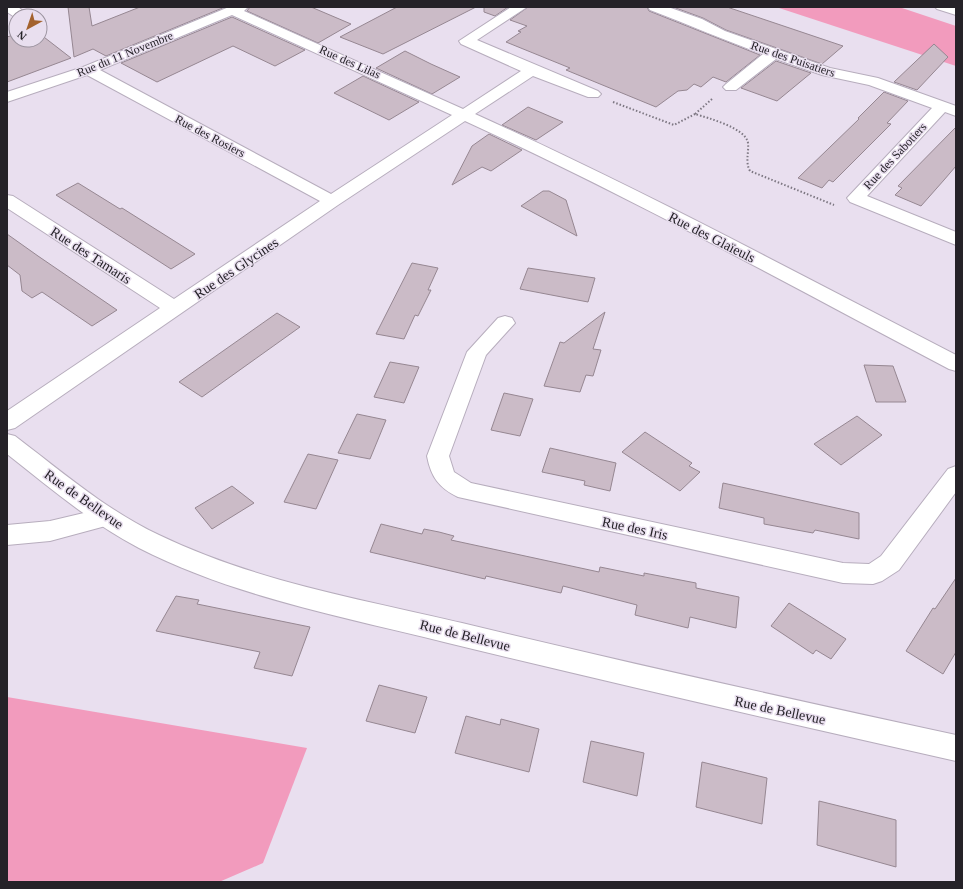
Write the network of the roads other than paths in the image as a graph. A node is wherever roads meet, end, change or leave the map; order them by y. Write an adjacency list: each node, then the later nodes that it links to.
1 (520, 7): 8 (street)
2 (655, 7): 6 (street, Rue des Puisatiers)
3 (941, 7): 5 (lane)
4 (237, 9): 7 (street, Rue du 11 Novembre); 13 (street, Rue des Lilas)
5 (956, 12)
6 (774, 53): 9 (street); 12 (street, Rue des Puisatiers)
7 (88, 70): 11 (street, Rue du 11 Novembre); 15 (street, Rue des Rosiers)
8 (532, 70): 10 (street); 13 (street)
9 (731, 87)
10 (593, 94)
11 (7, 97)
12 (949, 109): 16 (street, Rue des Sabotiers)
13 (466, 114): 15 (street, Rue des Glycines); 19 (street, Rue des Glaïeuls)
14 (7, 200): 17 (street, Rue des Tamaris)
15 (332, 202): 17 (street, Rue des Glycines)
16 (956, 239)
17 (175, 309): 20 (street, Rue des Glycines)
18 (505, 323): 22 (street, Rue des Iris)
19 (956, 364)
20 (7, 422)
21 (7, 442): 23 (street, Rue de Bellevue)
22 (956, 475)
23 (105, 517): 24 (street); 25 (street, Rue de Bellevue)
24 (7, 535)
25 (956, 748)

